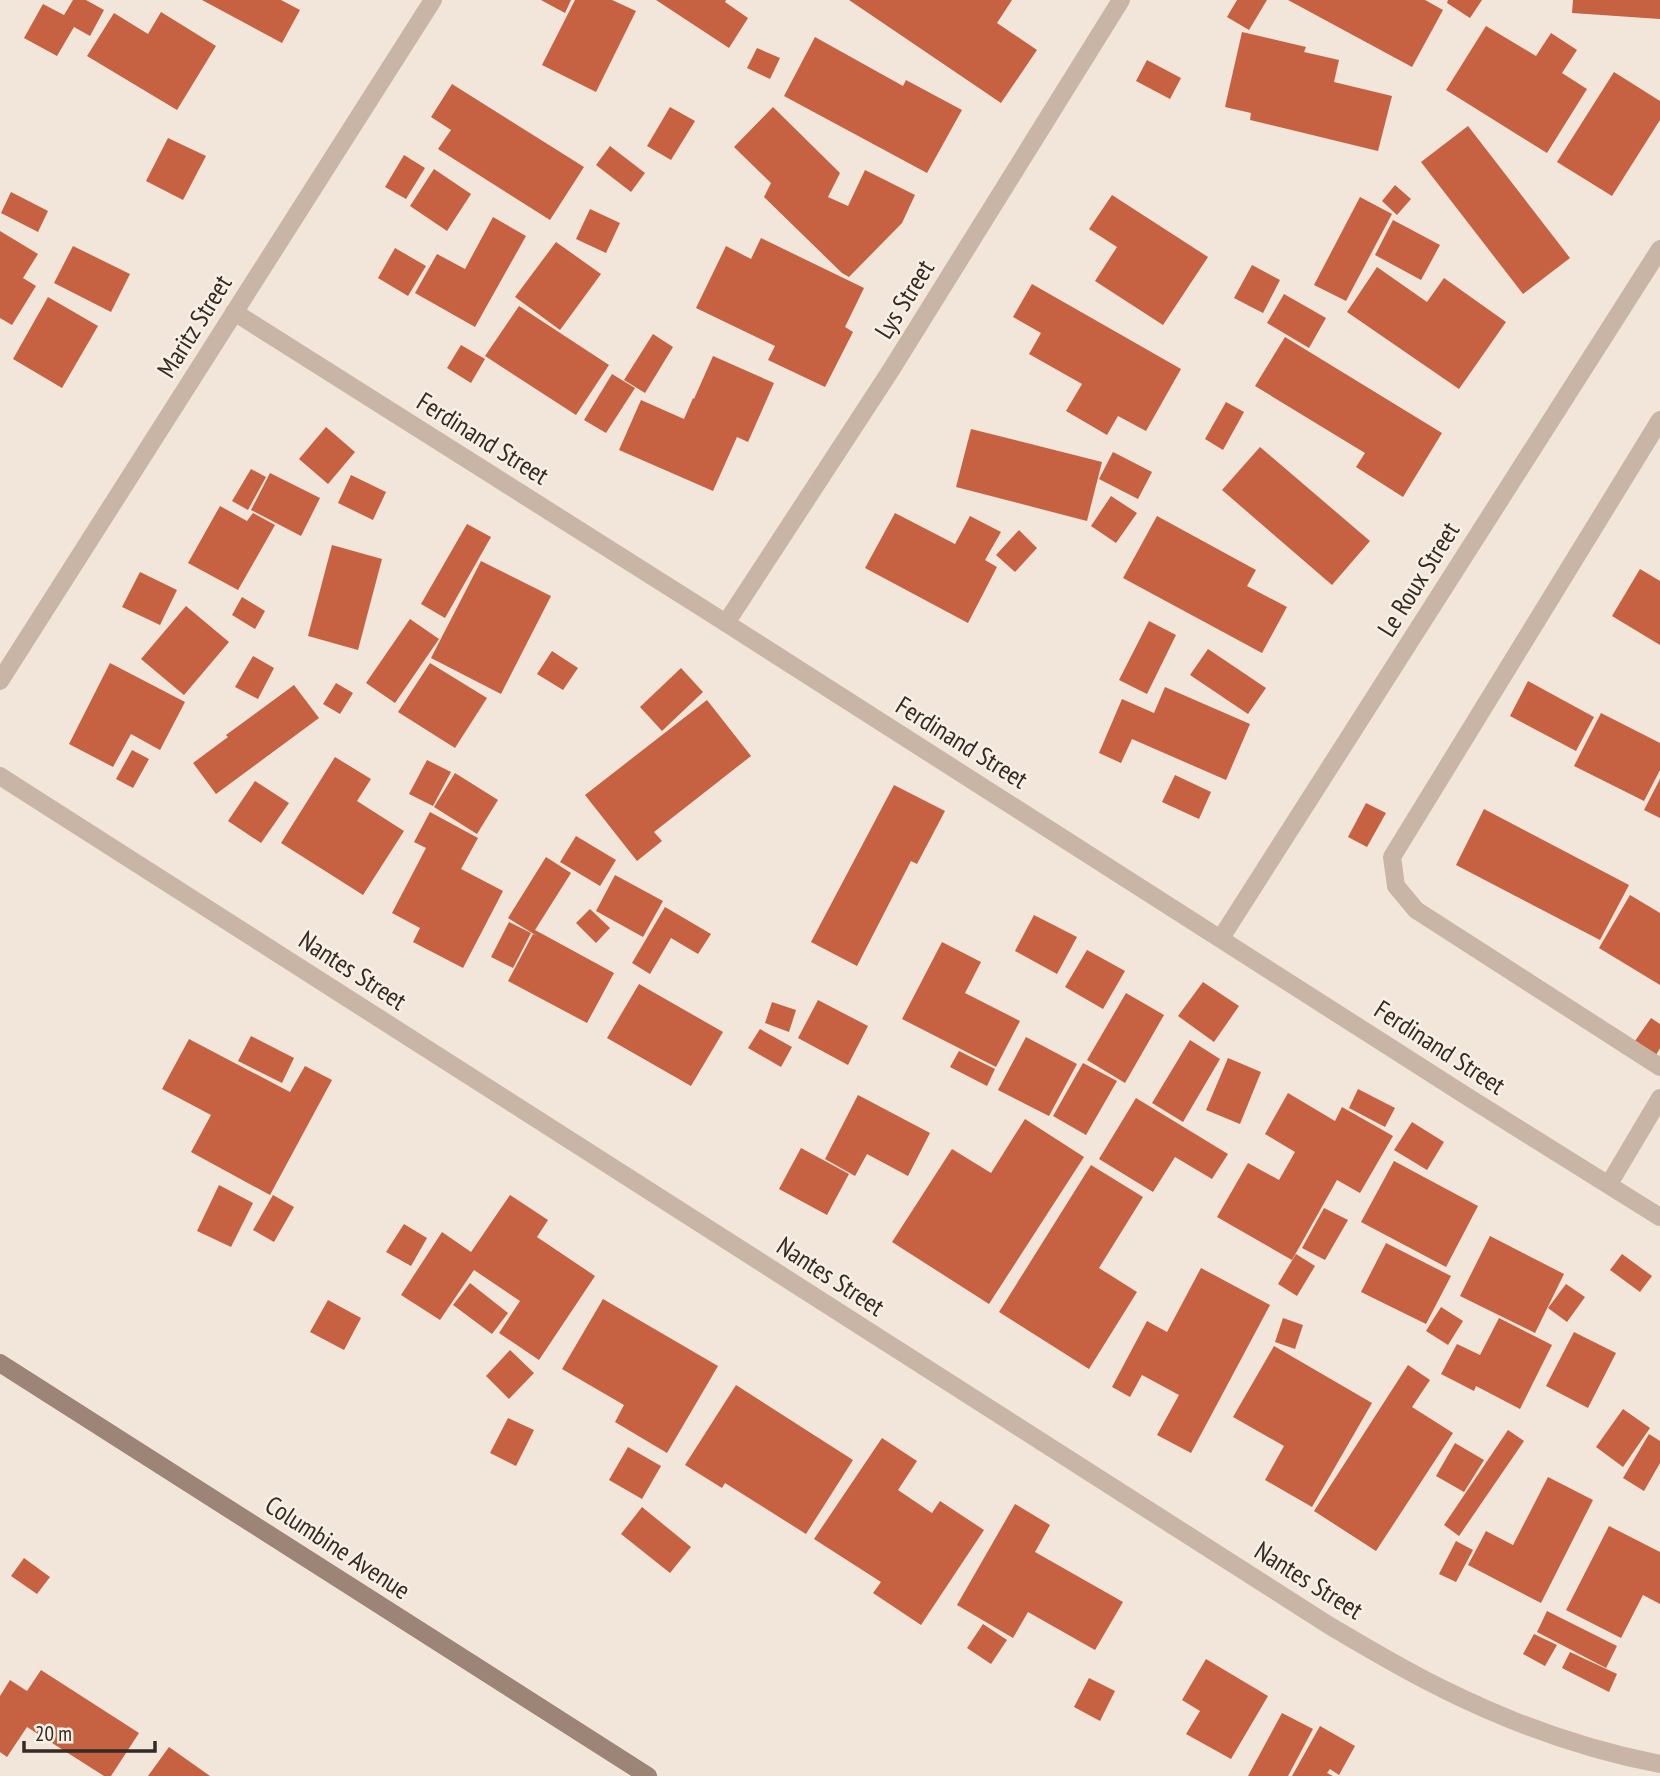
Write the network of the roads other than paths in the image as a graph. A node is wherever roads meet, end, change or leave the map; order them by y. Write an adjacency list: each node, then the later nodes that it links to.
1 (433, 0): 4 (street, Maritz Street)
2 (1121, 0): 6 (street, Lys Street)
3 (1660, 249): 9 (street, Le Roux Street)
4 (234, 312): 6 (street, Ferdinand Street); 7 (street, Maritz Street)
5 (1660, 420): 10 (street)
6 (726, 623): 9 (street, Ferdinand Street)
7 (0, 681)
8 (0, 776): 15 (street, Nantes Street)
9 (1222, 938): 12 (street, Ferdinand Street)
10 (1660, 1067)
11 (1660, 1098): 12 (street)
12 (1609, 1184): 13 (street, Ferdinand Street)
13 (1660, 1217)
14 (0, 1363): 16 (main road, Columbine Avenue)
15 (1660, 1764)
16 (648, 1776)

